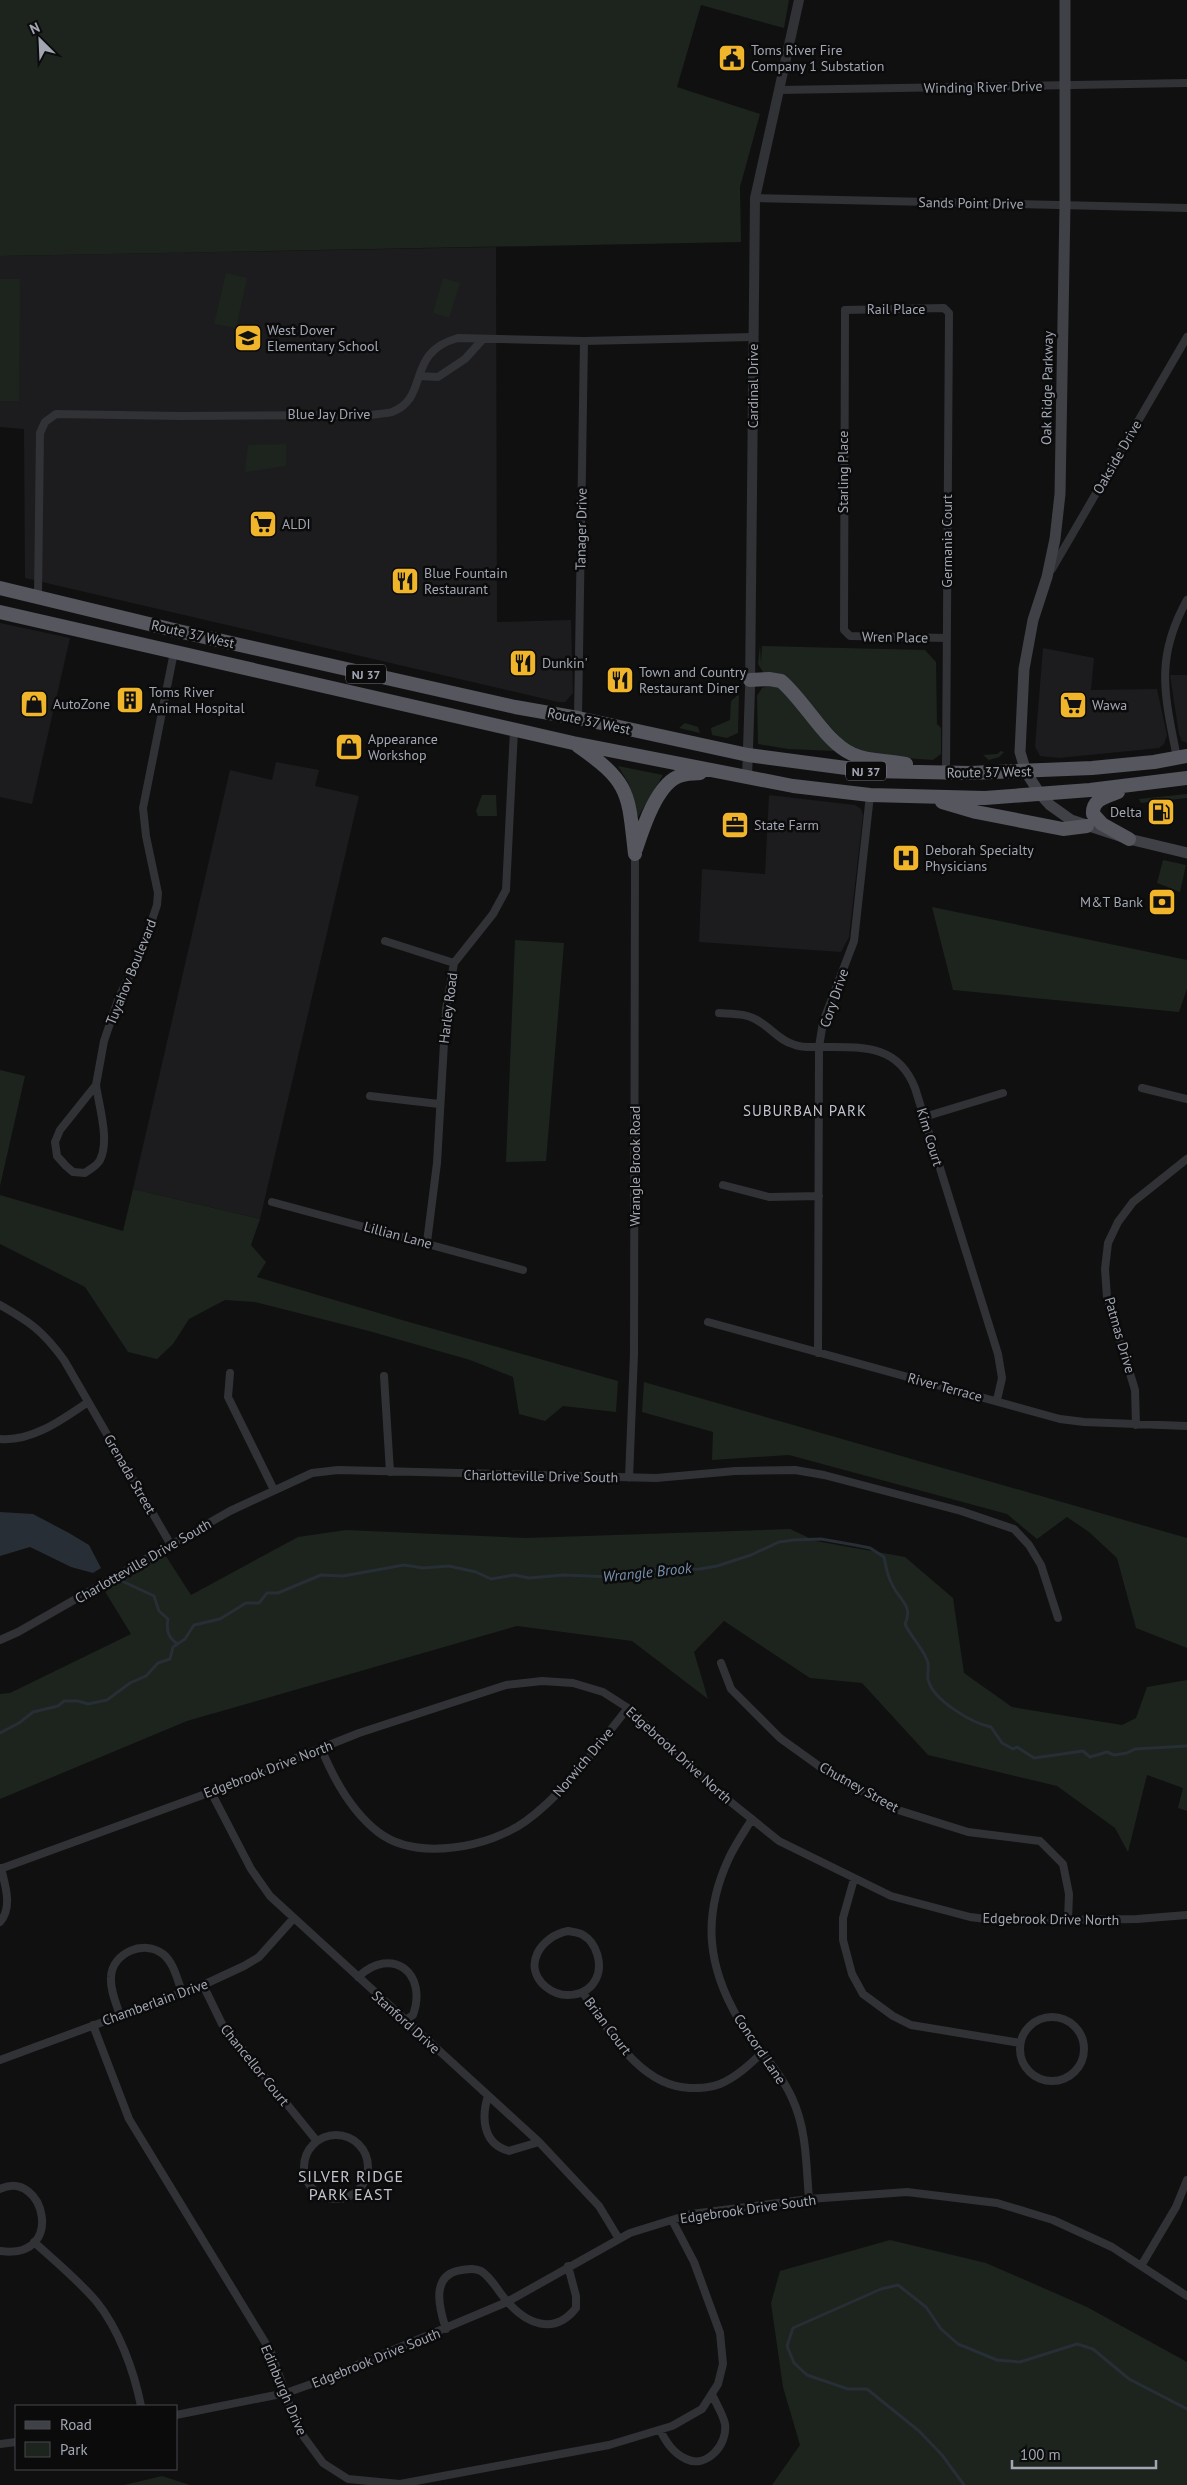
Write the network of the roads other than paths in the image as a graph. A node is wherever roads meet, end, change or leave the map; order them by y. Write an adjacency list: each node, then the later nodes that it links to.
1 (799, 0): 5 (street, Cardinal Drive)
2 (1065, 0): 4 (main road, Oak Ridge Parkway)
3 (1187, 83): 4 (street, Winding River Drive)
4 (1065, 86): 5 (street, Winding River Drive); 7 (main road, Oak Ridge Parkway)
5 (779, 90): 6 (street, Cardinal Drive)
6 (755, 198): 7 (street, Sands Point Drive); 11 (street, Cardinal Drive)
7 (1065, 205): 8 (street, Sands Point Drive); 16 (main road, Oak Ridge Parkway)
8 (1187, 208)
9 (845, 310): 10 (street, Rail Place); 21 (street, Starling Place)
10 (948, 310): 22 (street, Germania Court)
11 (753, 337): 14 (street, Blue Jay Drive); 24 (street, Cardinal Drive)
12 (1187, 337): 16 (street, Oakside Drive)
13 (483, 339): 14 (street, Blue Jay Drive); 15 (street); 15 (street, Blue Jay Drive)
14 (584, 341): 25 (street, Tanager Drive)
15 (419, 376): 18 (street, Blue Jay Drive)
16 (1047, 577): 32 (main road, Oak Ridge Parkway)
17 (0, 588): 18 (highway, Route 37 West / NJ 37)
18 (38, 597): 25 (highway, Route 37 West / NJ 37)
19 (1187, 600): 29 (street)
20 (0, 612): 23 (highway, Route 37 West / NJ 37)
21 (845, 633): 22 (street, Wren Place)
22 (946, 638): 31 (street, Germania Court)
23 (174, 652): 26 (highway, Route 37 West / NJ 37); 47 (street, Tuyahov Boulevard)
24 (750, 680): 28 (street, Cardinal Drive); 31 (highway)
25 (578, 718): 28 (highway, Route 37 West / NJ 37)
26 (514, 730): 27 (highway, Route 37 West / NJ 37); 44 (street, Harley Road)
27 (573, 743): 30 (highway, Route 37 West / NJ 37); 42 (highway)
28 (748, 755): 31 (highway, Route 37 West / NJ 37); 33 (street, Cardinal Drive)
29 (1182, 757): 32 (highway, Route 37 West / NJ 37)
30 (714, 771): 33 (highway, Route 37 West / NJ 37); 42 (highway)
31 (942, 772): 32 (highway, Route 37 West / NJ 37)
32 (1026, 772): 36 (main road, Oak Ridge Parkway)
33 (746, 778): 37 (highway, Route 37 West / NJ 37)
34 (1187, 778): 35 (highway, Route 37 West / NJ 37)
35 (1132, 786): 36 (highway, Route 37 West / NJ 37); 40 (highway)
36 (1040, 794): 38 (highway, Route 37 West / NJ 37); 39 (main road, Oak Ridge Parkway)
37 (870, 795): 38 (highway, Route 37 West / NJ 37); 46 (street, Cory Drive)
38 (924, 797): 39 (highway)
39 (1087, 826): 40 (main road, Oak Ridge Parkway)
40 (1129, 839): 41 (main road, Oak Ridge Parkway)
41 (1187, 853)
42 (635, 854): 71 (street, Wrangle Brook Road)
43 (385, 942): 44 (street)
44 (454, 963): 52 (street, Harley Road)
45 (719, 1013): 46 (street, Kim Court)
46 (819, 1047): 53 (street, Kim Court); 56 (street, Cory Drive)
47 (96, 1085): 47 (street, Tuyahov Boulevard)
48 (1142, 1088): 51 (street)
49 (1003, 1093): 53 (street)
50 (370, 1096): 52 (street)
51 (1187, 1099)
52 (439, 1104): 58 (street, Harley Road)
53 (924, 1116): 65 (street, Kim Court)
54 (1187, 1159): 67 (street, Patmas Drive)
55 (723, 1185): 56 (street)
56 (819, 1196): 62 (street, Cory Drive)
57 (272, 1202): 58 (street, Lillian Lane)
58 (427, 1242): 59 (street, Lillian Lane)
59 (523, 1270)
60 (0, 1305): 66 (street, Grenada Street)
61 (708, 1322): 62 (street, River Terrace)
62 (818, 1353): 65 (street, River Terrace)
63 (230, 1373): 72 (street)
64 (384, 1376): 70 (street)
65 (997, 1400): 67 (street, River Terrace)
66 (88, 1402): 69 (street); 73 (street, Grenada Street)
67 (1136, 1425): 68 (street, River Terrace)
68 (1187, 1426)
69 (0, 1439)
70 (390, 1472): 71 (street, Charlotteville Drive South); 72 (street, Charlotteville Drive South)
71 (630, 1478): 74 (street, Charlotteville Drive South)
72 (274, 1490): 73 (street, Charlotteville Drive South)
73 (171, 1545): 75 (street, Charlotteville Drive South)
74 (1058, 1618)
75 (0, 1640)
76 (721, 1663): 85 (street, Chutney Street)
77 (628, 1708): 78 (street, Edgebrook Drive North); 78 (street, Norwich Drive); 80 (street, Edgebrook Drive North)
78 (321, 1748): 79 (street, Edgebrook Drive North)
79 (211, 1792): 81 (street, Edgebrook Drive North); 84 (street, Stanford Drive)
80 (752, 1819): 82 (street, Edgebrook Drive North); 95 (street, Concord Lane)
81 (1, 1868): 86 (street)
82 (854, 1879): 85 (street, Edgebrook Drive North); 94 (street)
83 (1187, 1915): 85 (street, Edgebrook Drive North)
84 (293, 1919): 87 (street, Stanford Drive); 88 (street, Chamberlain Drive)
85 (1068, 1920)
86 (0, 1922)
87 (358, 1977): 92 (street, Stanford Drive); 92 (street)
88 (203, 1985): 89 (street, Chamberlain Drive); 98 (street, Chancellor Court)
89 (182, 1992): 91 (street, Chamberlain Drive); 91 (street)
90 (583, 1993): 90 (street, Brian Court); 95 (street, Brian Court)
91 (120, 2015): 93 (street, Chamberlain Drive)
92 (404, 2021): 97 (street, Stanford Drive)
93 (93, 2024): 96 (street, Chamberlain Drive); 112 (street, Edinburgh Drive)
94 (1020, 2043): 94 (street)
95 (763, 2052): 102 (street, Concord Lane)
96 (0, 2060)
97 (488, 2096): 99 (street, Stanford Drive); 99 (street)
98 (316, 2140): 98 (street)
99 (539, 2142): 104 (street, Stanford Drive)
100 (1187, 2180): 108 (street)
101 (0, 2189): 105 (street)
102 (809, 2199): 103 (street, Edgebrook Drive South); 108 (street, Edgebrook Drive South)
103 (672, 2220): 104 (street, Edgebrook Drive South); 113 (street, Edinburgh Drive)
104 (619, 2239): 107 (street, Edgebrook Drive South)
105 (34, 2242): 106 (street); 114 (street)
106 (0, 2251)
107 (568, 2266): 110 (street, Edgebrook Drive South); 110 (street)
108 (1141, 2266): 109 (street, Edgebrook Drive South)
109 (1187, 2296)
110 (507, 2302): 111 (street, Edgebrook Drive South); 111 (street)
111 (446, 2329): 112 (street, Edgebrook Drive South)
112 (286, 2393): 115 (street, Edgebrook Drive South); 116 (street, Edinburgh Drive)
113 (712, 2394): 116 (street, Edinburgh Drive); 116 (street)
114 (141, 2405)
115 (178, 2415)
116 (660, 2430)
117 (15, 2442): 118 (street)
118 (0, 2444)

